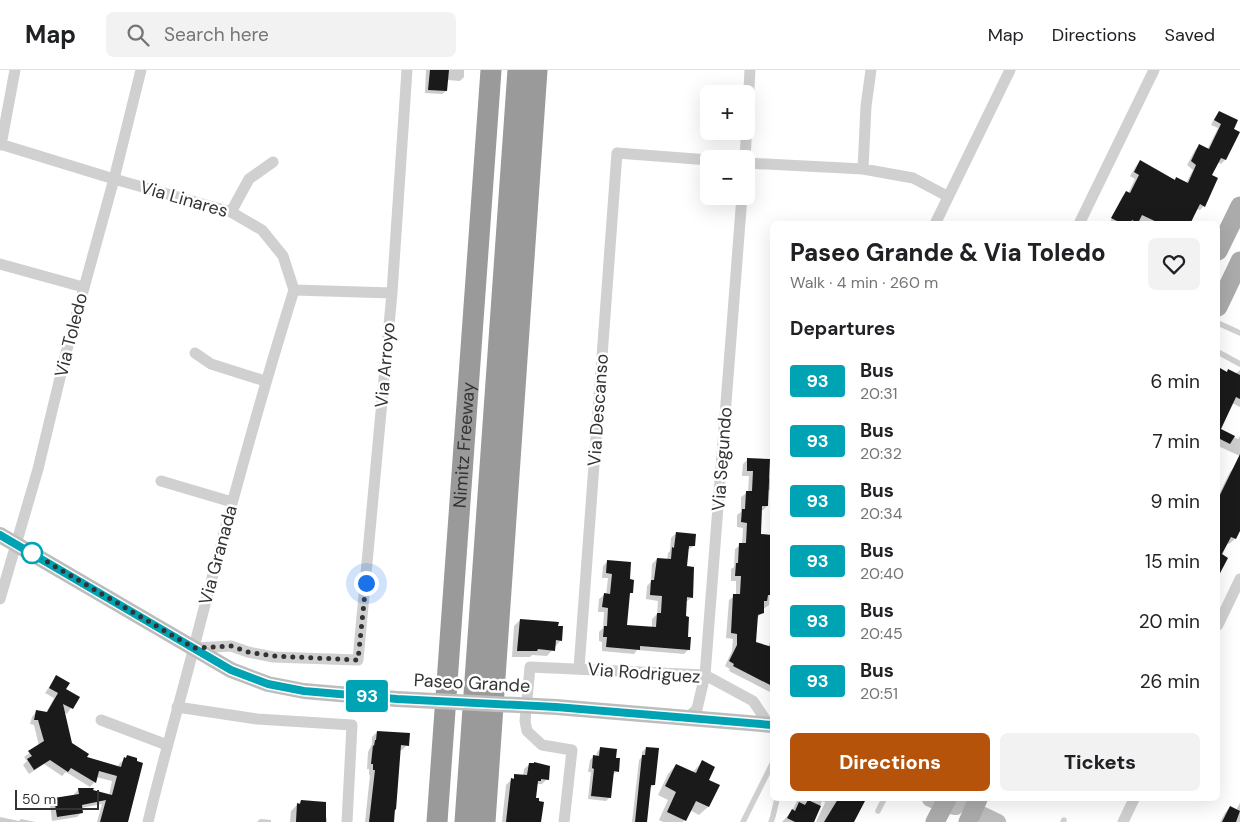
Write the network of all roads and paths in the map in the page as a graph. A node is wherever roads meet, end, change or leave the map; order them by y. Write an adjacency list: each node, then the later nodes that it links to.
1 (16, 70): 11 (street)
2 (141, 70): 17 (street, Via Toledo)
3 (407, 70): 29 (street, Via Arroyo)
4 (491, 70): 62 (highway, Nimitz Freeway)
5 (518, 70): 63 (highway)
6 (537, 70): 64 (highway)
7 (750, 70): 12 (street)
8 (871, 70): 16 (street)
9 (1010, 70): 18 (street)
10 (1154, 70): 23 (street)
11 (0, 144): 17 (street, Via Linares)
12 (746, 150)
13 (700, 159): 45 (street, Via Descanso)
14 (273, 162): 21 (street)
15 (755, 164): 16 (street)
16 (863, 170): 18 (street)
17 (114, 180): 21 (street, Via Linares); 27 (street, Via Toledo)
18 (947, 196): 22 (street)
19 (741, 205): 46 (street, Via Segundo)
20 (1240, 206): 24 (main road)
21 (231, 212): 28 (street, Via Linares)
22 (936, 221)
23 (1080, 221)
24 (1220, 247)
25 (1240, 261): 30 (main road)
26 (0, 264): 27 (street)
27 (83, 288): 40 (street, Via Toledo)
28 (294, 290): 29 (street); 36 (street, Via Granada)
29 (392, 293): 44 (street, Via Arroyo)
30 (1220, 303)
31 (1220, 324): 32 (lane)
32 (1240, 333)
33 (194, 352): 36 (street)
34 (1220, 353): 35 (lane)
35 (1240, 364)
36 (265, 381): 38 (street, Via Granada)
37 (161, 481): 38 (street)
38 (232, 502): 44 (street, Via Granada)
39 (0, 535): 40 (street, Paseo Grande)
40 (17, 544): 42 (street, Via Toledo); 44 (street, Paseo Grande)
41 (1240, 579): 43 (street)
42 (0, 599)
43 (1220, 617)
44 (194, 648): 47 (street, Via Granada); 48 (street, Paseo Grande, bridge)
45 (579, 668): 46 (street, Via Rodriguez); 65 (street, Via Rodriguez)
46 (705, 675): 48 (street, Via Segundo); 50 (street, Via Rodriguez)
47 (177, 707): 52 (street, Via Granada); 61 (street)
48 (688, 718): 51 (street, Paseo Grande)
49 (101, 720): 52 (street)
50 (770, 724)
51 (770, 725)
52 (167, 745): 60 (street, Via Granada)
53 (770, 774): 66 (lane)
54 (777, 801): 67 (lane)
55 (829, 801): 68 (lane)
56 (883, 801): 59 (lane)
57 (1133, 801): 70 (street)
58 (954, 807): 69 (street)
59 (878, 811)
60 (148, 822)
61 (347, 822)
62 (437, 822)
63 (465, 822)
64 (485, 822)
65 (564, 822)
66 (743, 822)
67 (770, 822)
68 (819, 822)
69 (998, 822)
70 (1123, 822)

